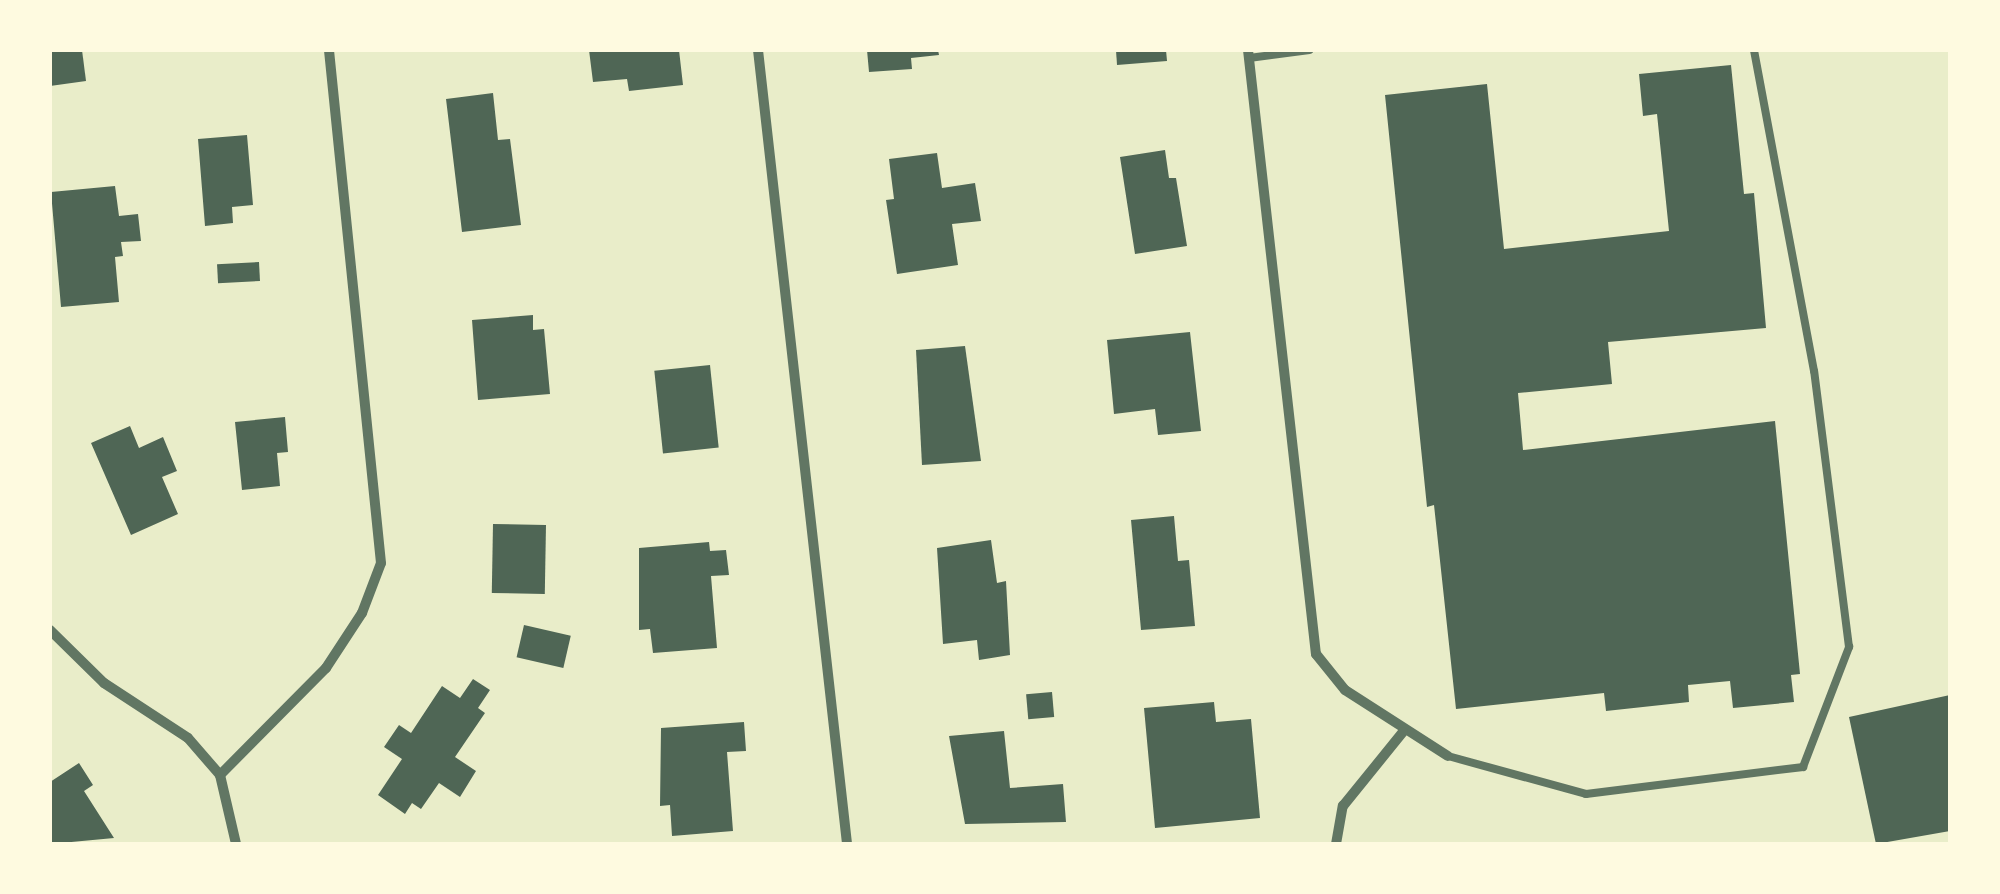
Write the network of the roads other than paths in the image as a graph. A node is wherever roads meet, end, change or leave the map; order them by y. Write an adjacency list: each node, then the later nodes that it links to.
1 (329, 50): 9 (street)
2 (758, 50): 11 (street)
3 (1309, 50): 5 (lane)
4 (1754, 50): 8 (lane)
5 (1249, 54): 7 (street)
6 (50, 630): 9 (street)
7 (1403, 732): 8 (street); 12 (street)
8 (1448, 756)
9 (220, 775): 10 (street)
10 (236, 844)
11 (847, 844)
12 (1336, 844)

